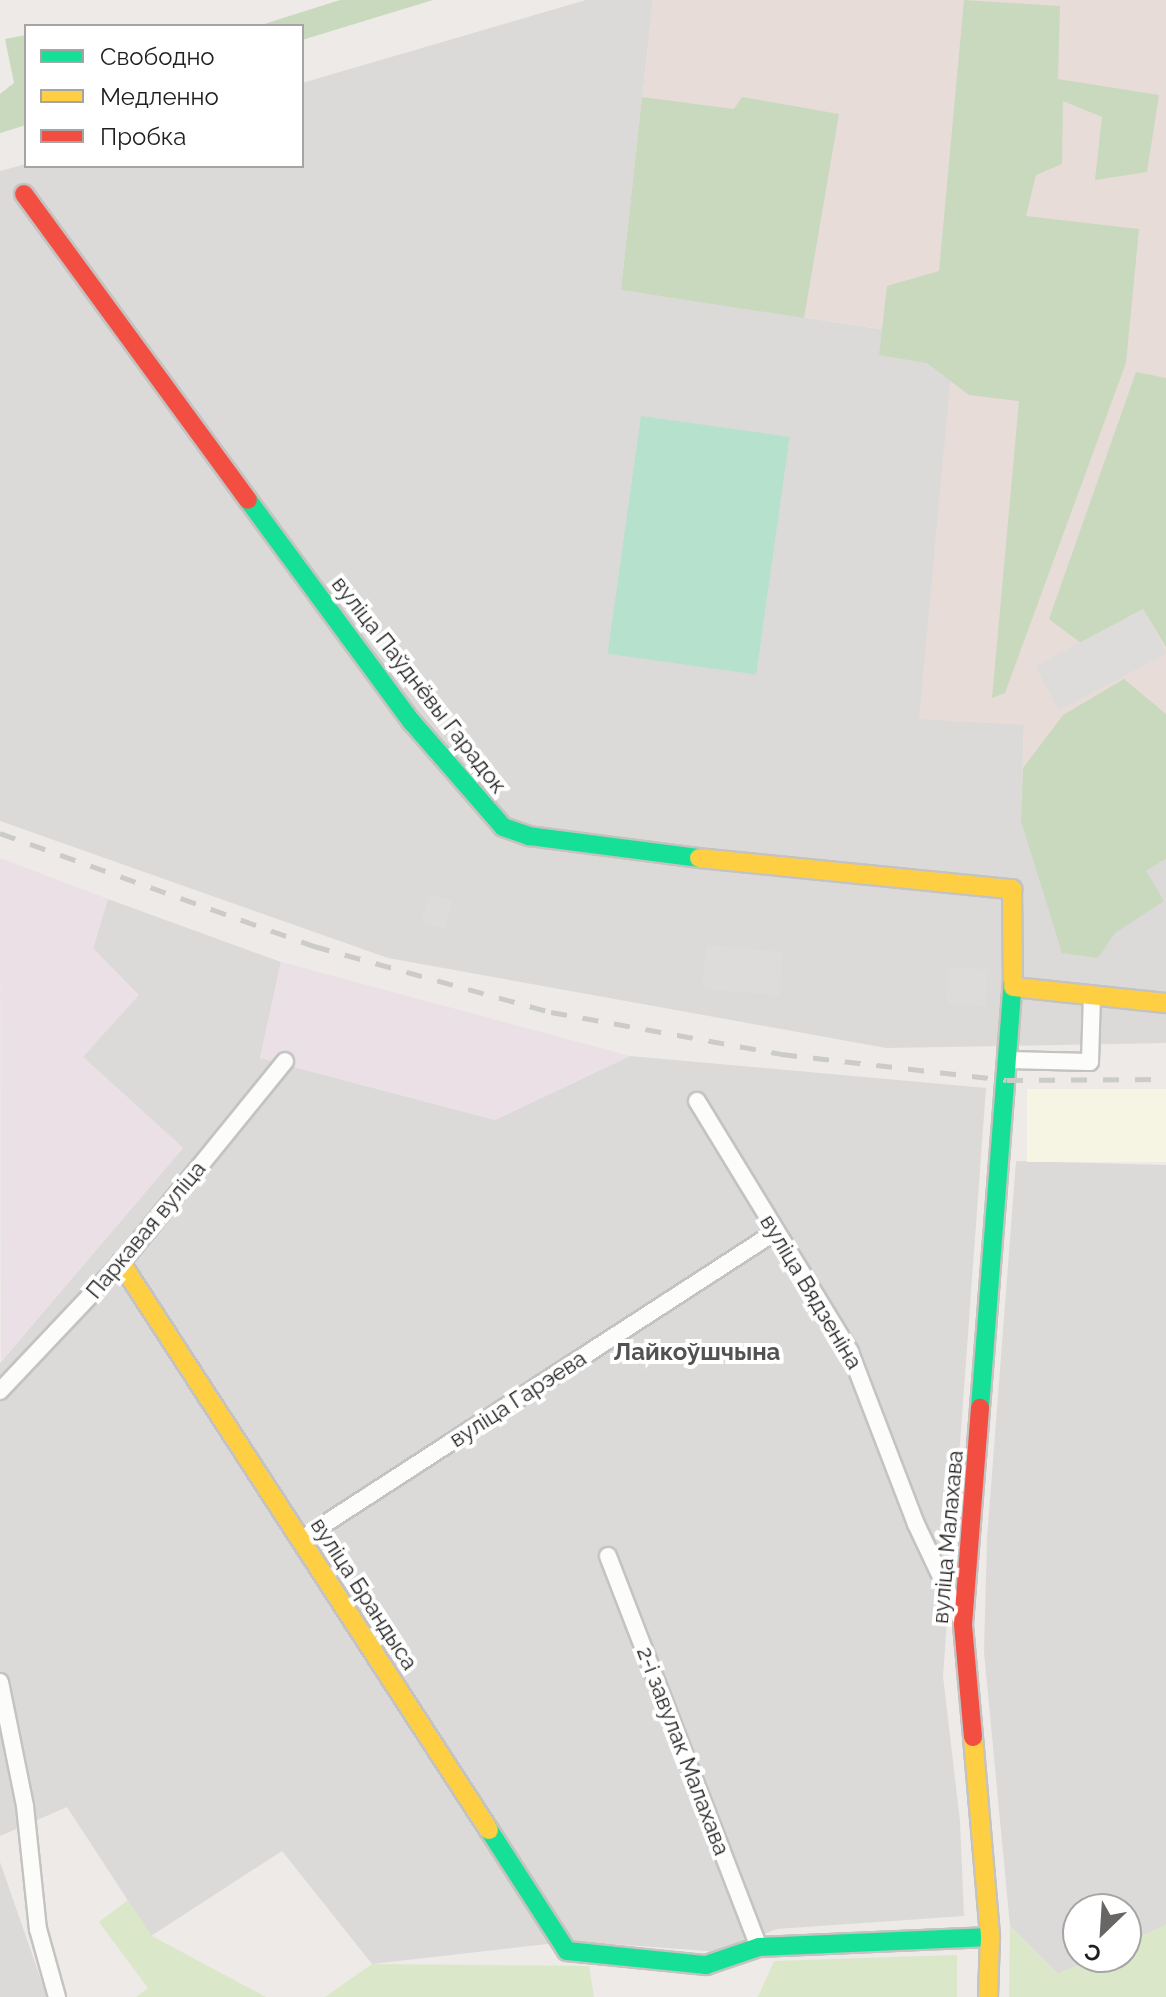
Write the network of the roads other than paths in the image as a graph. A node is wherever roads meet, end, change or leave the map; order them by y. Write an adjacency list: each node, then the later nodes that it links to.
1 (24, 194): 2 (street, вуліца Паўднёвы Гарадок)
2 (1013, 987): 3 (street); 5 (street, вуліца Паўднёвы Гарадок)
3 (1092, 995): 4 (street); 5 (street)
4 (1166, 1003)
5 (1008, 1060): 7 (street, вуліца Паўднёвы Гарадок)
6 (285, 1061): 10 (street, Паркавая вуліца)
7 (1007, 1080): 14 (street, вуліца Малахава)
8 (697, 1101): 9 (street, вуліца Вядзеніна)
9 (775, 1232): 12 (street, вуліца Гарэева); 14 (street, вуліца Вядзеніна)
10 (121, 1263): 11 (street, Паркавая вуліца); 12 (street, вуліца Брандыса)
11 (0, 1391)
12 (300, 1540): 17 (street, вуліца Брандыса)
13 (608, 1556): 17 (street, 2-і завулак Малахава)
14 (963, 1624): 16 (street, вуліца Малахава)
15 (0, 1682): 18 (street)
16 (990, 1937): 17 (street); 19 (street, вуліца Малахава)
17 (759, 1947)
18 (57, 1997)
19 (988, 1997)

